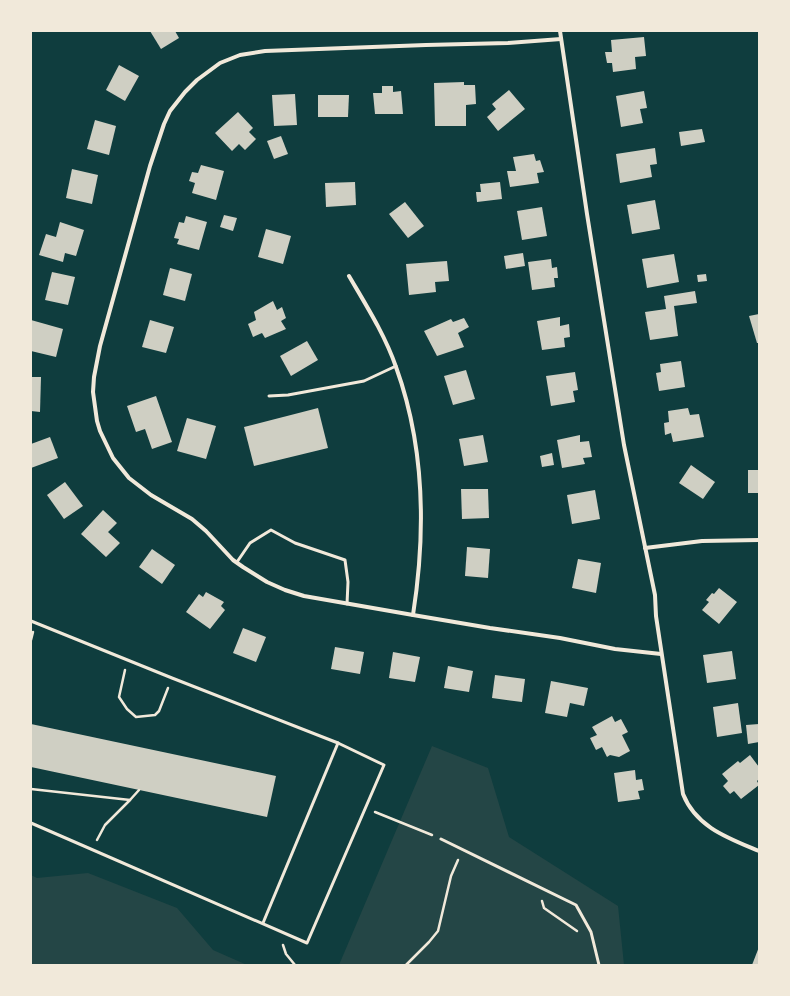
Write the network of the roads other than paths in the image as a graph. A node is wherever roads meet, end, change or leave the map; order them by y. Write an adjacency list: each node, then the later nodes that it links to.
1 (560, 31): 2 (street)
2 (561, 39): 7 (street); 8 (street)
3 (349, 276): 4 (street)
4 (396, 366): 5 (lane); 10 (street)
5 (269, 396)
6 (759, 540): 7 (street)
7 (645, 548): 12 (street)
8 (237, 562): 9 (street); 9 (lane)
9 (347, 604): 10 (street)
10 (413, 615): 12 (street)
11 (31, 621): 13 (lane)
12 (661, 654): 16 (street)
13 (338, 743): 17 (lane); 17 (lane)
14 (31, 822): 17 (lane)
15 (441, 839): 18 (lane)
16 (759, 851)
17 (263, 923)
18 (599, 965)

